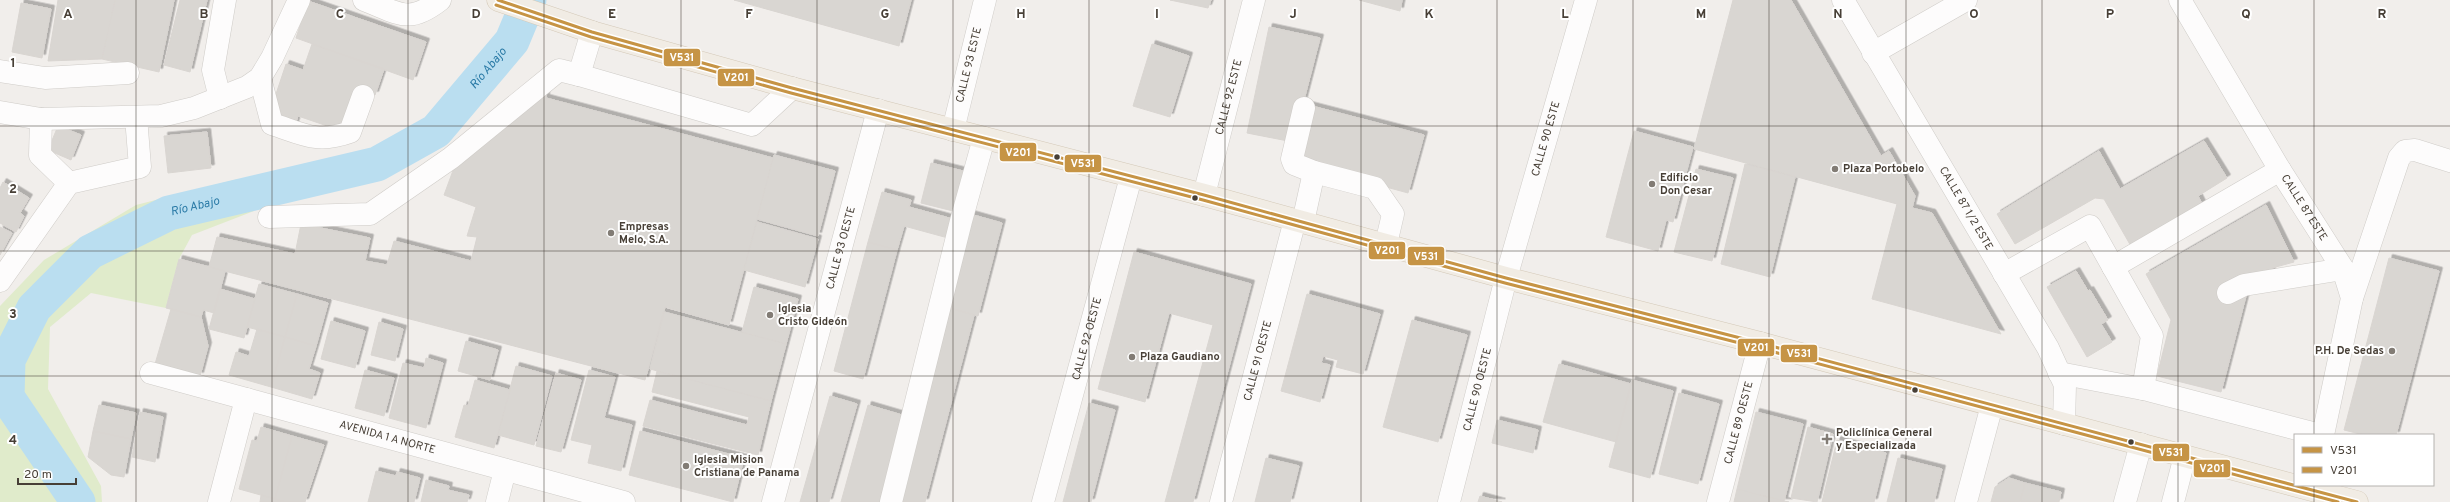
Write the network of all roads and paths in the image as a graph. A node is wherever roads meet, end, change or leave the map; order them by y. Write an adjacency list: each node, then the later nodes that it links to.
1 (225, 0): 20 (street)
2 (299, 0): 17 (street)
3 (364, 0): 4 (street)
4 (440, 0)
5 (498, 0): 12 (main road)
6 (985, 0): 26 (street, CALLE 93 ESTE)
7 (1254, 0): 33 (street, CALLE 92 ESTE)
8 (1586, 0): 40 (street, CALLE 90 ESTE)
9 (1843, 0): 13 (street, CALLE 87 1/2 ESTE)
10 (1966, 0): 13 (street)
11 (2180, 0): 29 (street, CALLE 87 ESTE)
12 (592, 32): 16 (street); 18 (main road)
13 (1873, 53): 39 (street, CALLE 87 1/2 ESTE)
14 (0, 71): 15 (street)
15 (128, 73)
16 (579, 75): 18 (street); 34 (street)
17 (260, 78): 19 (street); 20 (street)
18 (792, 88): 22 (main road)
19 (363, 96)
20 (220, 98): 24 (street)
21 (1304, 108): 30 (street)
22 (878, 110): 26 (main road); 62 (street, CALLE 93 OESTE)
23 (0, 112): 25 (street)
24 (136, 117): 25 (street); 32 (street)
25 (41, 120): 32 (street)
26 (953, 130): 27 (main road)
27 (984, 138): 31 (main road); 63 (street)
28 (2450, 161): 43 (street)
29 (2280, 170): 37 (street); 38 (street, CALLE 87 ESTE)
30 (1314, 172): 35 (street, CALLE 91 OESTE); 36 (street)
31 (1131, 177): 33 (main road); 64 (street, CALLE 92 OESTE)
32 (69, 182): 41 (street)
33 (1204, 195): 35 (main road)
34 (269, 217)
35 (1299, 221): 36 (main road); 65 (street, CALLE 91 OESTE)
36 (1386, 244): 40 (main road)
37 (2113, 267): 39 (street); 47 (street)
38 (2343, 268): 42 (street); 43 (street, CALLE 87 ESTE)
39 (2004, 274): 45 (street, CALLE 87 1/2 ESTE)
40 (1506, 278): 44 (main road); 66 (street, CALLE 90 OESTE)
41 (0, 281)
42 (2228, 293)
43 (2352, 298): 52 (street, CALLE 87 ESTE)
44 (1760, 343): 49 (main road); 67 (street, CALLE 89 OESTE)
45 (2059, 373): 47 (street); 50 (street, CALLE 87 1/2 ESTE)
46 (151, 374): 48 (street, AVENIDA 1 A NORTE)
47 (2143, 389): 51 (street)
48 (246, 399): 55 (street, AVENIDA 1 A NORTE); 59 (street)
49 (1992, 405): 50 (main road); 68 (street)
50 (2064, 424): 53 (main road)
51 (2316, 434)
52 (2323, 434)
53 (2141, 444): 54 (main road); 69 (street)
54 (2186, 456): 56 (main road); 70 (street)
55 (505, 470): 60 (street); 61 (street, AVENIDA 1 A NORTE)
56 (2294, 484)
57 (2300, 486): 58 (main road)
58 (2342, 497)
59 (219, 502)
60 (497, 502)
61 (624, 502)
62 (773, 502)
63 (891, 502)
64 (1043, 502)
65 (1221, 502)
66 (1449, 502)
67 (1718, 502)
68 (1966, 502)
69 (2125, 502)
70 (2173, 502)

